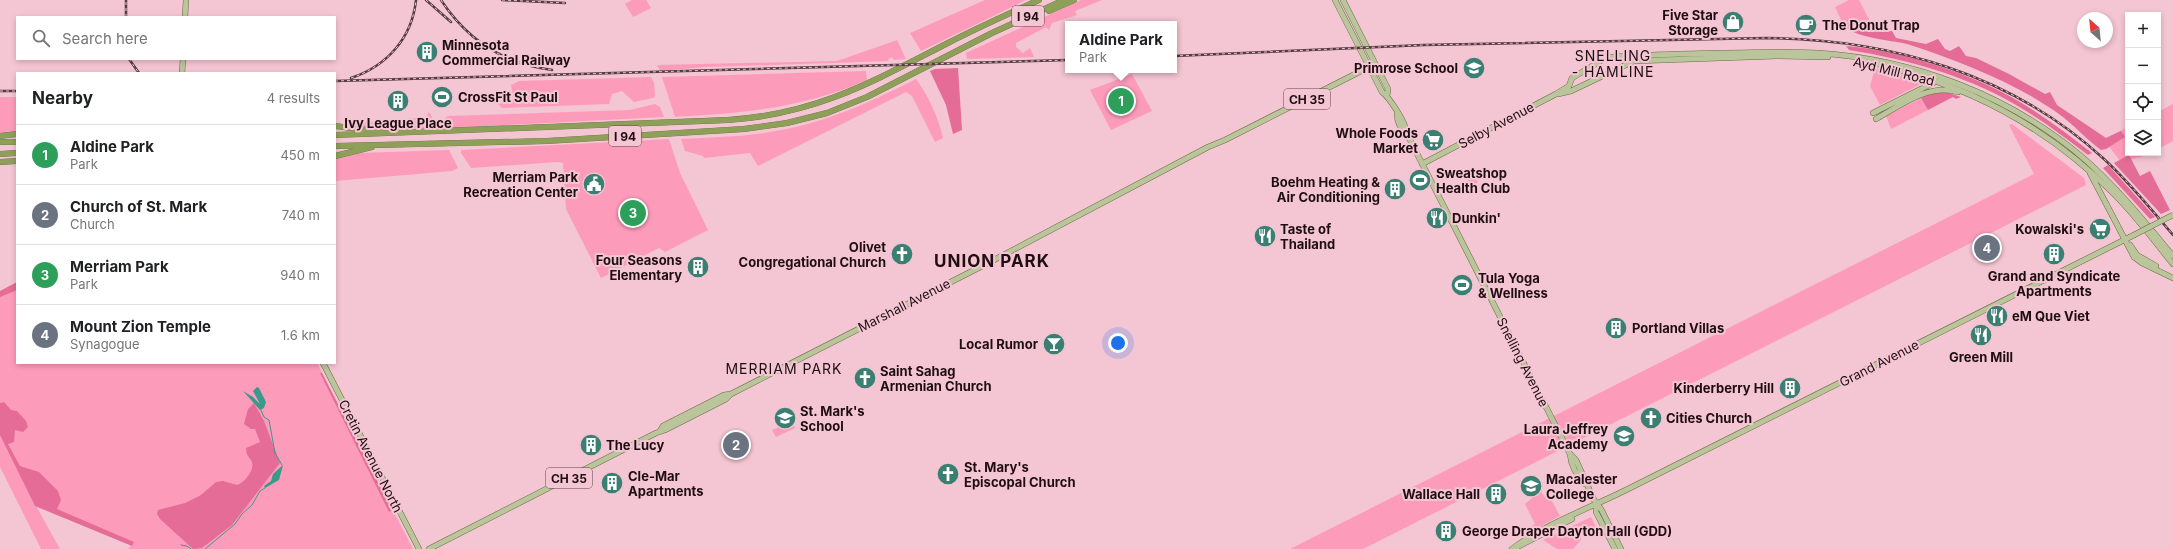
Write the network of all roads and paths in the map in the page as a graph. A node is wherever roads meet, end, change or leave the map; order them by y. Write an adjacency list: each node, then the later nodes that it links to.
1 (186, 0): 8 (main road)
2 (1036, 0): 9 (highway)
3 (1039, 0): 9 (highway, I 94)
4 (1064, 0): 10 (highway, I 94)
5 (1074, 0): 10 (highway)
6 (1335, 0): 13 (main road, Snelling Avenue)
7 (1343, 0): 12 (main road, Snelling Avenue)
8 (185, 16)
9 (1000, 17): 28 (highway, I 94)
10 (992, 33): 33 (highway, I 94)
11 (183, 61): 14 (main road); 15 (main road)
12 (1375, 64): 13 (main road, Marshall Avenue / CH 35); 20 (main road, Snelling Avenue)
13 (1369, 67): 20 (main road, Snelling Avenue); 51 (main road, Marshall Avenue / CH 35)
14 (182, 72)
15 (185, 72)
16 (1940, 80): 17 (main road, Ayd Mill Road); 18 (main road, Ayd Mill Road); 19 (main road); 21 (main road, Ayd Mill Road); 23 (main road); 44 (main road, Ayd Mill Road)
17 (1569, 86): 18 (main road, Selby Avenue)
18 (1556, 94): 40 (main road, Selby Avenue)
19 (1920, 95): 21 (main road); 24 (main road)
20 (1388, 96): 22 (main road, Snelling Avenue)
21 (1986, 101): 41 (main road, Ayd Mill Road)
22 (1397, 113): 26 (main road, Snelling Avenue); 26 (main road, Snelling Avenue)
23 (1873, 113)
24 (1876, 119)
25 (336, 126): 28 (highway)
26 (1406, 132): 40 (main road, Snelling Avenue)
27 (16, 134): 30 (highway)
28 (392, 134): 29 (highway, I 94)
29 (336, 135)
30 (0, 136)
31 (0, 142): 32 (highway)
32 (16, 142)
33 (377, 145): 34 (highway, I 94); 37 (highway)
34 (336, 146)
35 (16, 153): 36 (highway)
36 (0, 154)
37 (336, 156)
38 (16, 161): 39 (highway)
39 (0, 162)
40 (1422, 164): 49 (main road, Snelling Avenue)
41 (2087, 169): 43 (main road); 45 (main road, Ayd Mill Road)
42 (2173, 216): 43 (main road, Grand Avenue, bridge)
43 (2125, 240): 46 (main road); 47 (main road); 49 (main road, Grand Avenue)
44 (2173, 256)
45 (2173, 264)
46 (2173, 274)
47 (2173, 278)
48 (324, 364): 50 (main road, Cretin Avenue North)
49 (1596, 505): 52 (main road, Grand Avenue); 53 (main road); 54 (main road)
50 (419, 549)
51 (429, 549)
52 (1512, 549)
53 (1615, 549)
54 (1621, 549)

